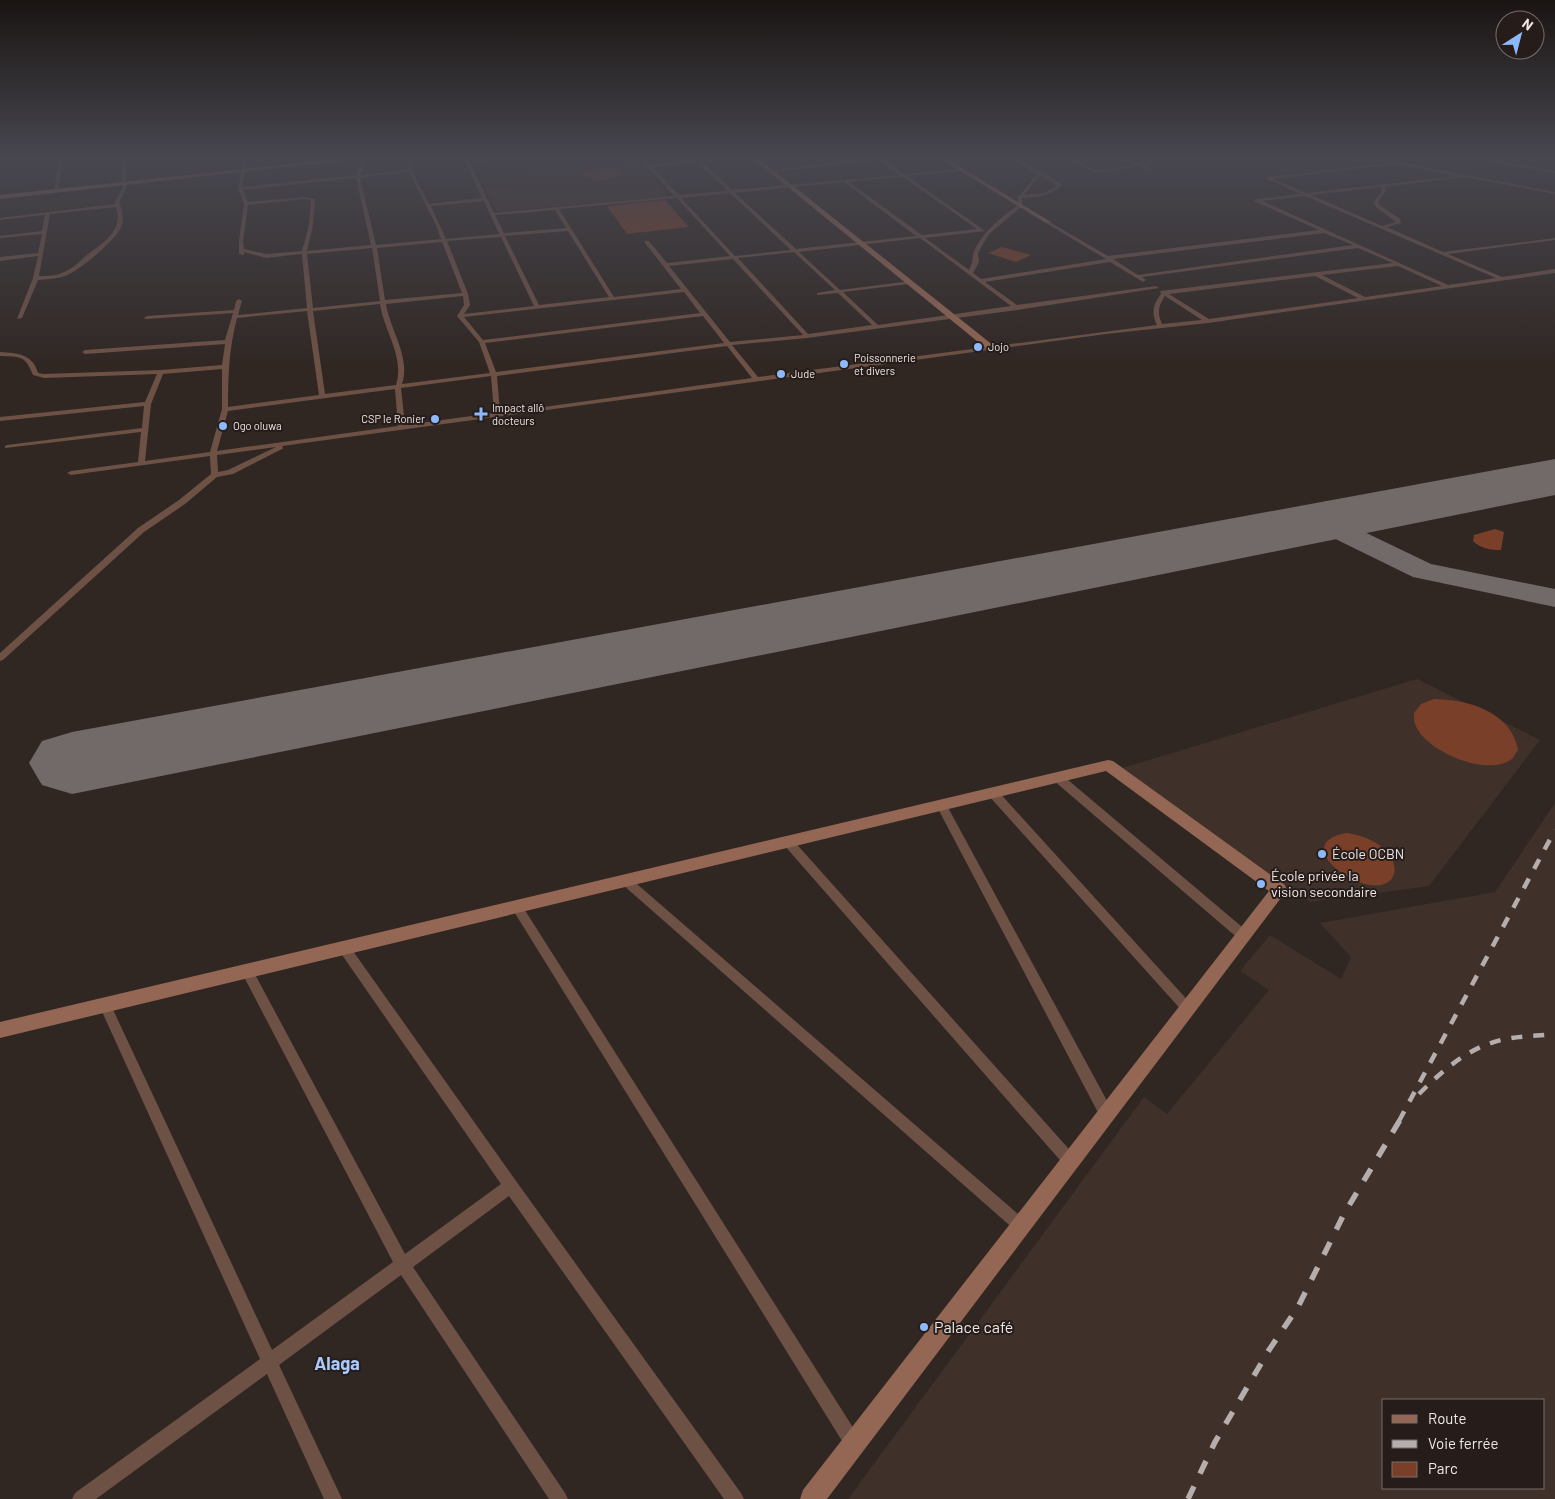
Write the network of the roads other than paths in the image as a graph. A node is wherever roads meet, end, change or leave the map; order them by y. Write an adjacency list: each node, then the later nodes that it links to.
1 (44, 227): 19 (street)
2 (119, 227): 43 (street)
3 (243, 227): 31 (street)
4 (311, 227): 31 (street)
5 (369, 227): 29 (street)
6 (438, 227): 25 (street)
7 (499, 227): 21 (street)
8 (705, 227): 34 (street)
9 (769, 227): 30 (street)
10 (840, 227): 27 (street)
11 (907, 227): 23 (street)
12 (978, 227): 20 (street)
13 (992, 227): 20 (street)
14 (1056, 227): 36 (street)
15 (1316, 227): 18 (street)
16 (1382, 227): 32 (street)
17 (568, 229): 21 (street); 54 (street)
18 (1325, 231): 28 (street); 36 (street)
19 (43, 232): 22 (street); 33 (street)
20 (985, 232): 23 (street); 40 (street)
21 (503, 235): 25 (street); 58 (street)
22 (0, 237)
23 (920, 237): 27 (street); 40 (street)
24 (1555, 239): 32 (street)
25 (443, 241): 29 (street); 52 (street)
26 (647, 242): 38 (street)
27 (861, 244): 30 (street); 46 (street)
28 (1360, 246): 37 (street); 42 (street)
29 (374, 248): 31 (street); 57 (street)
30 (795, 251): 34 (street); 50 (street)
31 (304, 253): 60 (street)
32 (1443, 253): 44 (street)
33 (42, 254): 35 (street); 43 (street)
34 (734, 258): 38 (street); 70 (street)
35 (0, 259)
36 (1109, 259): 42 (street); 45 (street)
37 (1400, 264): 41 (street); 47 (street)
38 (665, 265): 49 (street)
39 (1555, 271): 44 (street)
40 (970, 273): 45 (street)
41 (1316, 274): 51 (street); 55 (street)
42 (1138, 276): 48 (street)
43 (36, 278): 65 (street)
44 (1501, 279): 47 (street)
45 (980, 281): 59 (street)
46 (909, 282): 50 (street); 63 (street)
47 (1449, 287): 55 (street)
48 (1156, 288): 51 (street); 59 (street)
49 (684, 290): 54 (street); 62 (street)
50 (838, 292): 53 (street); 69 (street)
51 (1164, 293): 67 (street); 68 (street)
52 (464, 294): 57 (street); 64 (street)
53 (820, 294)
54 (612, 298): 58 (street)
55 (1365, 299): 67 (street)
56 (239, 301): 61 (street)
57 (382, 302): 60 (street); 81 (street)
58 (537, 307): 64 (street)
59 (1017, 308): 63 (street)
60 (310, 310): 61 (street); 82 (street)
61 (236, 314): 66 (street); 71 (street)
62 (704, 314): 72 (street); 73 (street)
63 (950, 315): 69 (street); 74 (street)
64 (460, 316): 72 (street)
65 (20, 318)
66 (148, 318)
67 (1208, 322): 68 (street)
68 (1160, 325): 74 (street)
69 (874, 326): 70 (street)
70 (806, 336): 73 (street)
71 (228, 342): 75 (street); 77 (street)
72 (482, 342): 79 (street)
73 (728, 344): 79 (street); 80 (street)
74 (991, 348): 80 (street)
75 (85, 352)
76 (0, 354): 78 (street)
77 (225, 367): 78 (street); 84 (street)
78 (161, 372): 83 (street)
79 (494, 374): 81 (street); 85 (street)
80 (757, 380): 85 (street)
81 (398, 388): 82 (street); 87 (street)
82 (322, 397): 84 (street)
83 (148, 404): 86 (street); 88 (street)
84 (224, 409): 91 (street)
85 (498, 415): 87 (street)
86 (0, 419)
87 (402, 428): 89 (street)
88 (144, 430): 90 (street); 92 (street)
89 (288, 444): 91 (street); 94 (street)
90 (7, 447)
91 (213, 454): 92 (street); 94 (street)
92 (141, 464): 93 (street)
93 (71, 473)
94 (215, 475): 95 (street)
95 (0, 658)
96 (1057, 777): 97 (street); 102 (street); 102 (street)
97 (994, 793): 98 (street); 106 (street)
98 (941, 805): 99 (street); 108 (street)
99 (788, 842): 100 (street); 109 (street)
100 (626, 880): 101 (street); 111 (street)
101 (517, 907): 103 (street); 114 (street)
102 (1244, 936): 106 (street)
103 (344, 948): 104 (street); 110 (street)
104 (247, 971): 105 (street); 112 (street)
105 (105, 1005): 107 (street); 113 (street)
106 (1188, 1009): 108 (street)
107 (0, 1030)
108 (1106, 1115): 109 (street)
109 (1070, 1162): 111 (street)
110 (511, 1186): 112 (street); 118 (street)
111 (1021, 1226): 114 (street)
112 (402, 1265): 113 (street); 117 (street)
113 (269, 1362): 115 (street); 116 (street)
114 (854, 1444): 119 (street)
115 (81, 1499)
116 (333, 1499)
117 (559, 1499)
118 (735, 1499)
119 (812, 1499)

